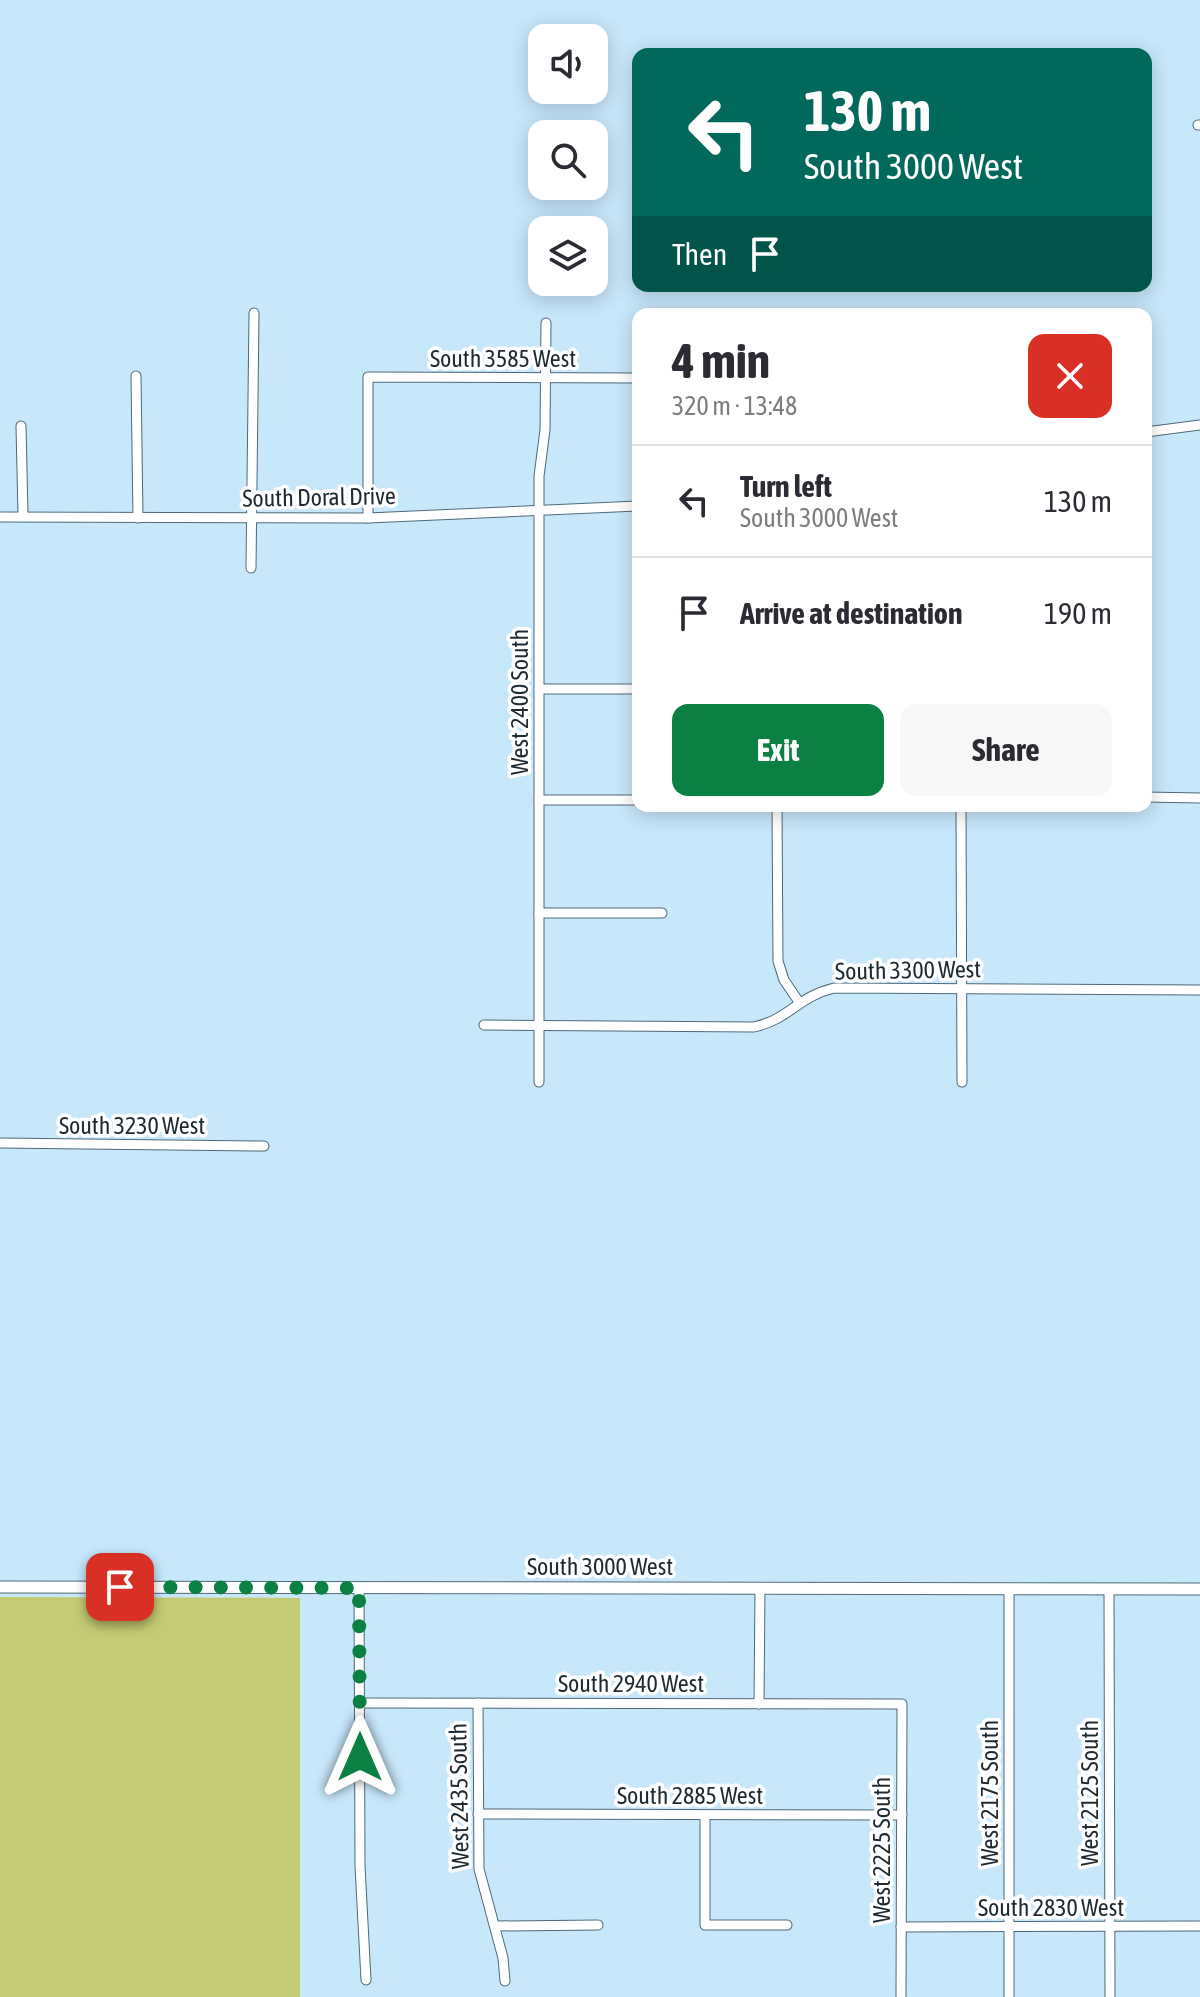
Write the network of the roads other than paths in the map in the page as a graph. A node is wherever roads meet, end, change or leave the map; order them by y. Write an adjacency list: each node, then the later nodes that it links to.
1 (254, 313): 15 (street)
2 (546, 323): 4 (street, West 2400 South)
3 (136, 376): 13 (street)
4 (546, 378): 5 (street, South 3585 West); 10 (street, West 2400 South); 14 (street, South 3585 West)
5 (632, 378)
6 (1200, 425): 8 (street)
7 (21, 426): 11 (street)
8 (1152, 431)
9 (632, 506): 10 (street, South Doral Drive)
10 (540, 510): 14 (street, South Doral Drive); 17 (street, West 2400 South)
11 (23, 516): 12 (street, South Doral Drive); 13 (street, South Doral Drive)
12 (0, 517)
13 (138, 518): 15 (street, South Doral Drive)
14 (368, 518): 15 (street, South Doral Drive)
15 (252, 519): 16 (street)
16 (251, 568)
17 (539, 689): 18 (street); 21 (street, West 2400 South)
18 (632, 689)
19 (1152, 797): 20 (street)
20 (1200, 798)
21 (539, 800): 22 (street); 25 (street, West 2400 South)
22 (632, 800)
23 (777, 812): 29 (street)
24 (961, 812): 27 (street)
25 (539, 913): 26 (street); 31 (street, West 2400 South)
26 (662, 913)
27 (961, 989): 28 (street, South 3300 West); 29 (street, South 3300 West); 33 (street)
28 (1200, 990)
29 (799, 1002): 31 (street, South 3300 West)
30 (484, 1025): 31 (street, South 3300 West)
31 (539, 1025): 32 (street, West 2400 South)
32 (539, 1082)
33 (962, 1082)
34 (0, 1143): 35 (street, South 3230 West)
35 (264, 1146)
36 (0, 1587): 37 (street, South 3000 West)
37 (359, 1588): 38 (street, South 3000 West); 42 (street)
38 (760, 1588): 39 (street, South 3000 West); 44 (street)
39 (1009, 1589): 40 (street, South 3000 West); 55 (street, West 2175 South)
40 (1109, 1589): 41 (street, South 3000 West); 52 (street, West 2125 South)
41 (1200, 1589)
42 (359, 1703): 43 (street, South 2940 West); 56 (street)
43 (478, 1703): 44 (street, South 2940 West); 46 (street, West 2435 South)
44 (759, 1704): 45 (street, South 2940 West)
45 (902, 1704): 48 (street, West 2225 South)
46 (478, 1814): 47 (street, South 2885 West); 51 (street, West 2435 South)
47 (705, 1815): 48 (street, South 2885 West); 50 (street)
48 (902, 1815): 54 (street, West 2225 South)
49 (598, 1925): 51 (street)
50 (787, 1925)
51 (496, 1926): 57 (street, West 2435 South)
52 (1110, 1926): 53 (street, South 2830 West); 55 (street, South 2830 West); 60 (street, West 2125 South)
53 (1200, 1926)
54 (901, 1927): 55 (street, South 2830 West); 58 (street, West 2225 South)
55 (1009, 1927): 59 (street, West 2175 South)
56 (366, 1980)
57 (505, 1981)
58 (901, 1997)
59 (1009, 1997)
60 (1110, 1997)

